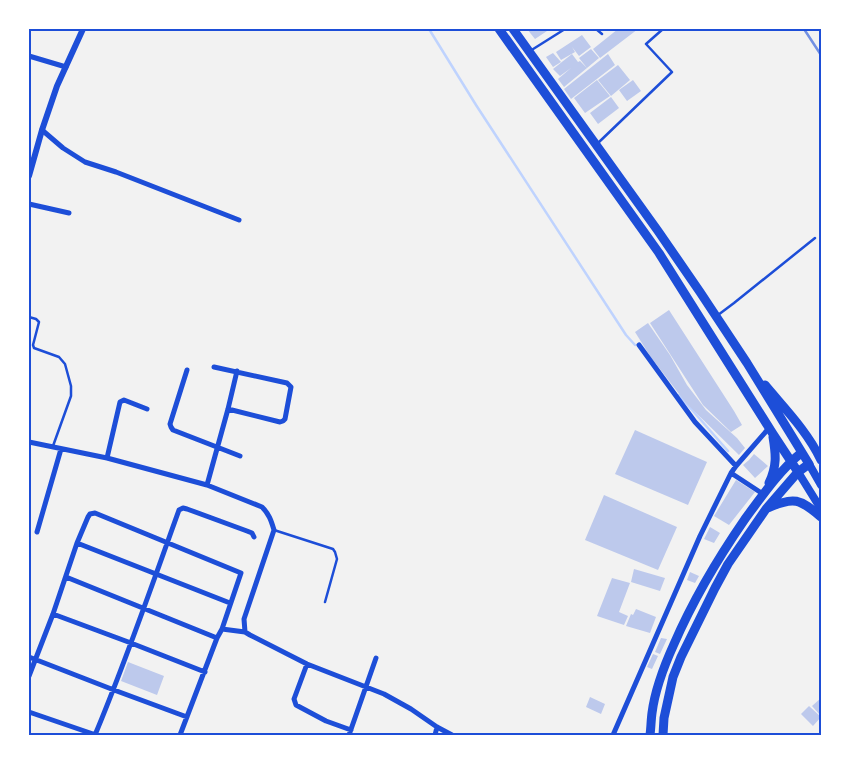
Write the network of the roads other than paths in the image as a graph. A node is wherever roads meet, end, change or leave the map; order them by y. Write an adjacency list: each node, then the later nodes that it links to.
1 (83, 29): 10 (street)
2 (499, 29): 28 (highway)
3 (513, 29): 8 (highway)
4 (565, 29): 8 (lane)
5 (596, 29): 7 (lane)
6 (664, 29): 12 (lane)
7 (602, 34)
8 (529, 51): 12 (highway)
9 (29, 56): 10 (street)
10 (66, 67): 11 (street)
11 (42, 130): 13 (street); 17 (street)
12 (596, 145): 19 (highway)
13 (32, 154): 14 (street)
14 (29, 176)
15 (29, 204): 16 (street)
16 (69, 213)
17 (238, 220)
18 (815, 238): 19 (lane)
19 (716, 316): 22 (highway)
20 (29, 317): 30 (lane)
21 (639, 345): 39 (street)
22 (747, 363): 33 (highway); 36 (highway)
23 (214, 367): 25 (street)
24 (187, 370): 31 (street)
25 (237, 371): 27 (street); 27 (street)
26 (147, 409): 35 (street)
27 (228, 409): 31 (street)
28 (771, 431): 37 (highway); 39 (street); 44 (highway)
29 (29, 442): 30 (street)
30 (52, 447): 32 (street)
31 (217, 448): 34 (street); 42 (street)
32 (60, 449): 35 (street); 49 (street)
33 (801, 453): 37 (highway); 38 (highway)
34 (240, 456)
35 (107, 458): 42 (street)
36 (821, 460)
37 (791, 461): 40 (highway); 44 (highway)
38 (808, 464): 40 (highway); 43 (main road)
39 (736, 466): 41 (street)
40 (798, 472): 45 (highway); 46 (main road)
41 (731, 473): 44 (street); 79 (street)
42 (207, 485): 48 (street)
43 (821, 485)
44 (764, 494): 80 (highway)
45 (766, 509): 47 (highway); 81 (highway)
46 (821, 509)
47 (821, 517)
48 (274, 530): 55 (lane); 60 (street)
49 (37, 532)
50 (254, 537): 52 (street)
51 (77, 543): 52 (street); 53 (street); 54 (street)
52 (167, 543): 53 (street); 56 (street)
53 (155, 574): 56 (street); 57 (street)
54 (66, 577): 57 (street); 58 (street)
55 (325, 602)
56 (230, 604): 59 (street)
57 (143, 608): 61 (street); 62 (street)
58 (53, 614): 62 (street); 65 (street)
59 (222, 629): 60 (street); 61 (street)
60 (245, 632): 66 (street)
61 (217, 638): 67 (street)
62 (131, 643): 67 (street); 70 (street)
63 (29, 657): 65 (street)
64 (376, 658): 69 (street)
65 (35, 660): 68 (street); 70 (street)
66 (308, 664): 69 (street); 74 (street)
67 (205, 672): 72 (street)
68 (29, 676)
69 (366, 687): 73 (street); 74 (street)
70 (114, 690): 72 (street); 75 (street)
71 (29, 712): 75 (street)
72 (187, 716): 76 (street)
73 (437, 728): 77 (street); 78 (street)
74 (350, 733)
75 (95, 735)
76 (180, 735)
77 (435, 735)
78 (452, 735)
79 (613, 735)
80 (650, 735)
81 (663, 735)

